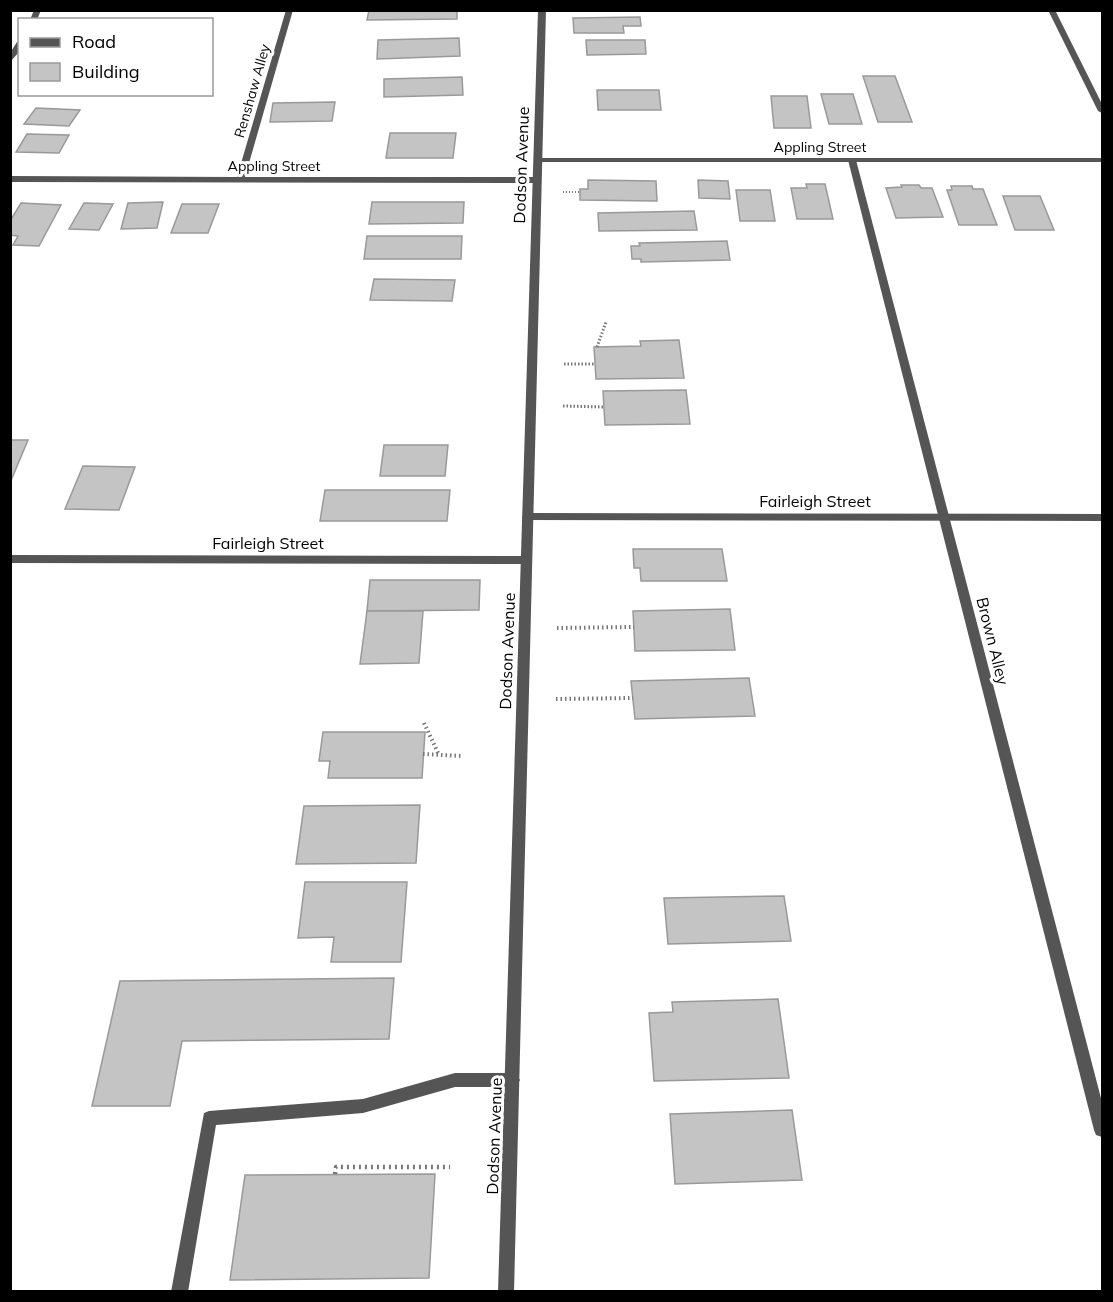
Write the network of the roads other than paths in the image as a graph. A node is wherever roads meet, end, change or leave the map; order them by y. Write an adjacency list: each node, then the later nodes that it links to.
1 (290, 10): 11 (street, Renshaw Alley)
2 (542, 10): 7 (street, Dodson Avenue)
3 (1051, 10): 6 (street)
4 (18, 47): 5 (street)
5 (10, 60)
6 (1102, 111)
7 (538, 160): 8 (street, Appling Street); 12 (street, Dodson Avenue)
8 (852, 160): 9 (street, Appling Street); 14 (street, Brown Alley)
9 (1102, 160)
10 (10, 179): 11 (street, Appling Street)
11 (240, 180): 12 (street, Appling Street)
12 (537, 180): 13 (street, Dodson Avenue)
13 (527, 517): 14 (street, Fairleigh Street); 17 (street, Dodson Avenue)
14 (944, 518): 15 (street, Fairleigh Street); 19 (street, Brown Alley)
15 (1102, 518)
16 (10, 559): 17 (street, Fairleigh Street)
17 (526, 560): 18 (street, Dodson Avenue)
18 (512, 1080): 20 (street); 21 (street, Dodson Avenue)
19 (1102, 1130)
20 (179, 1292)
21 (506, 1292)

